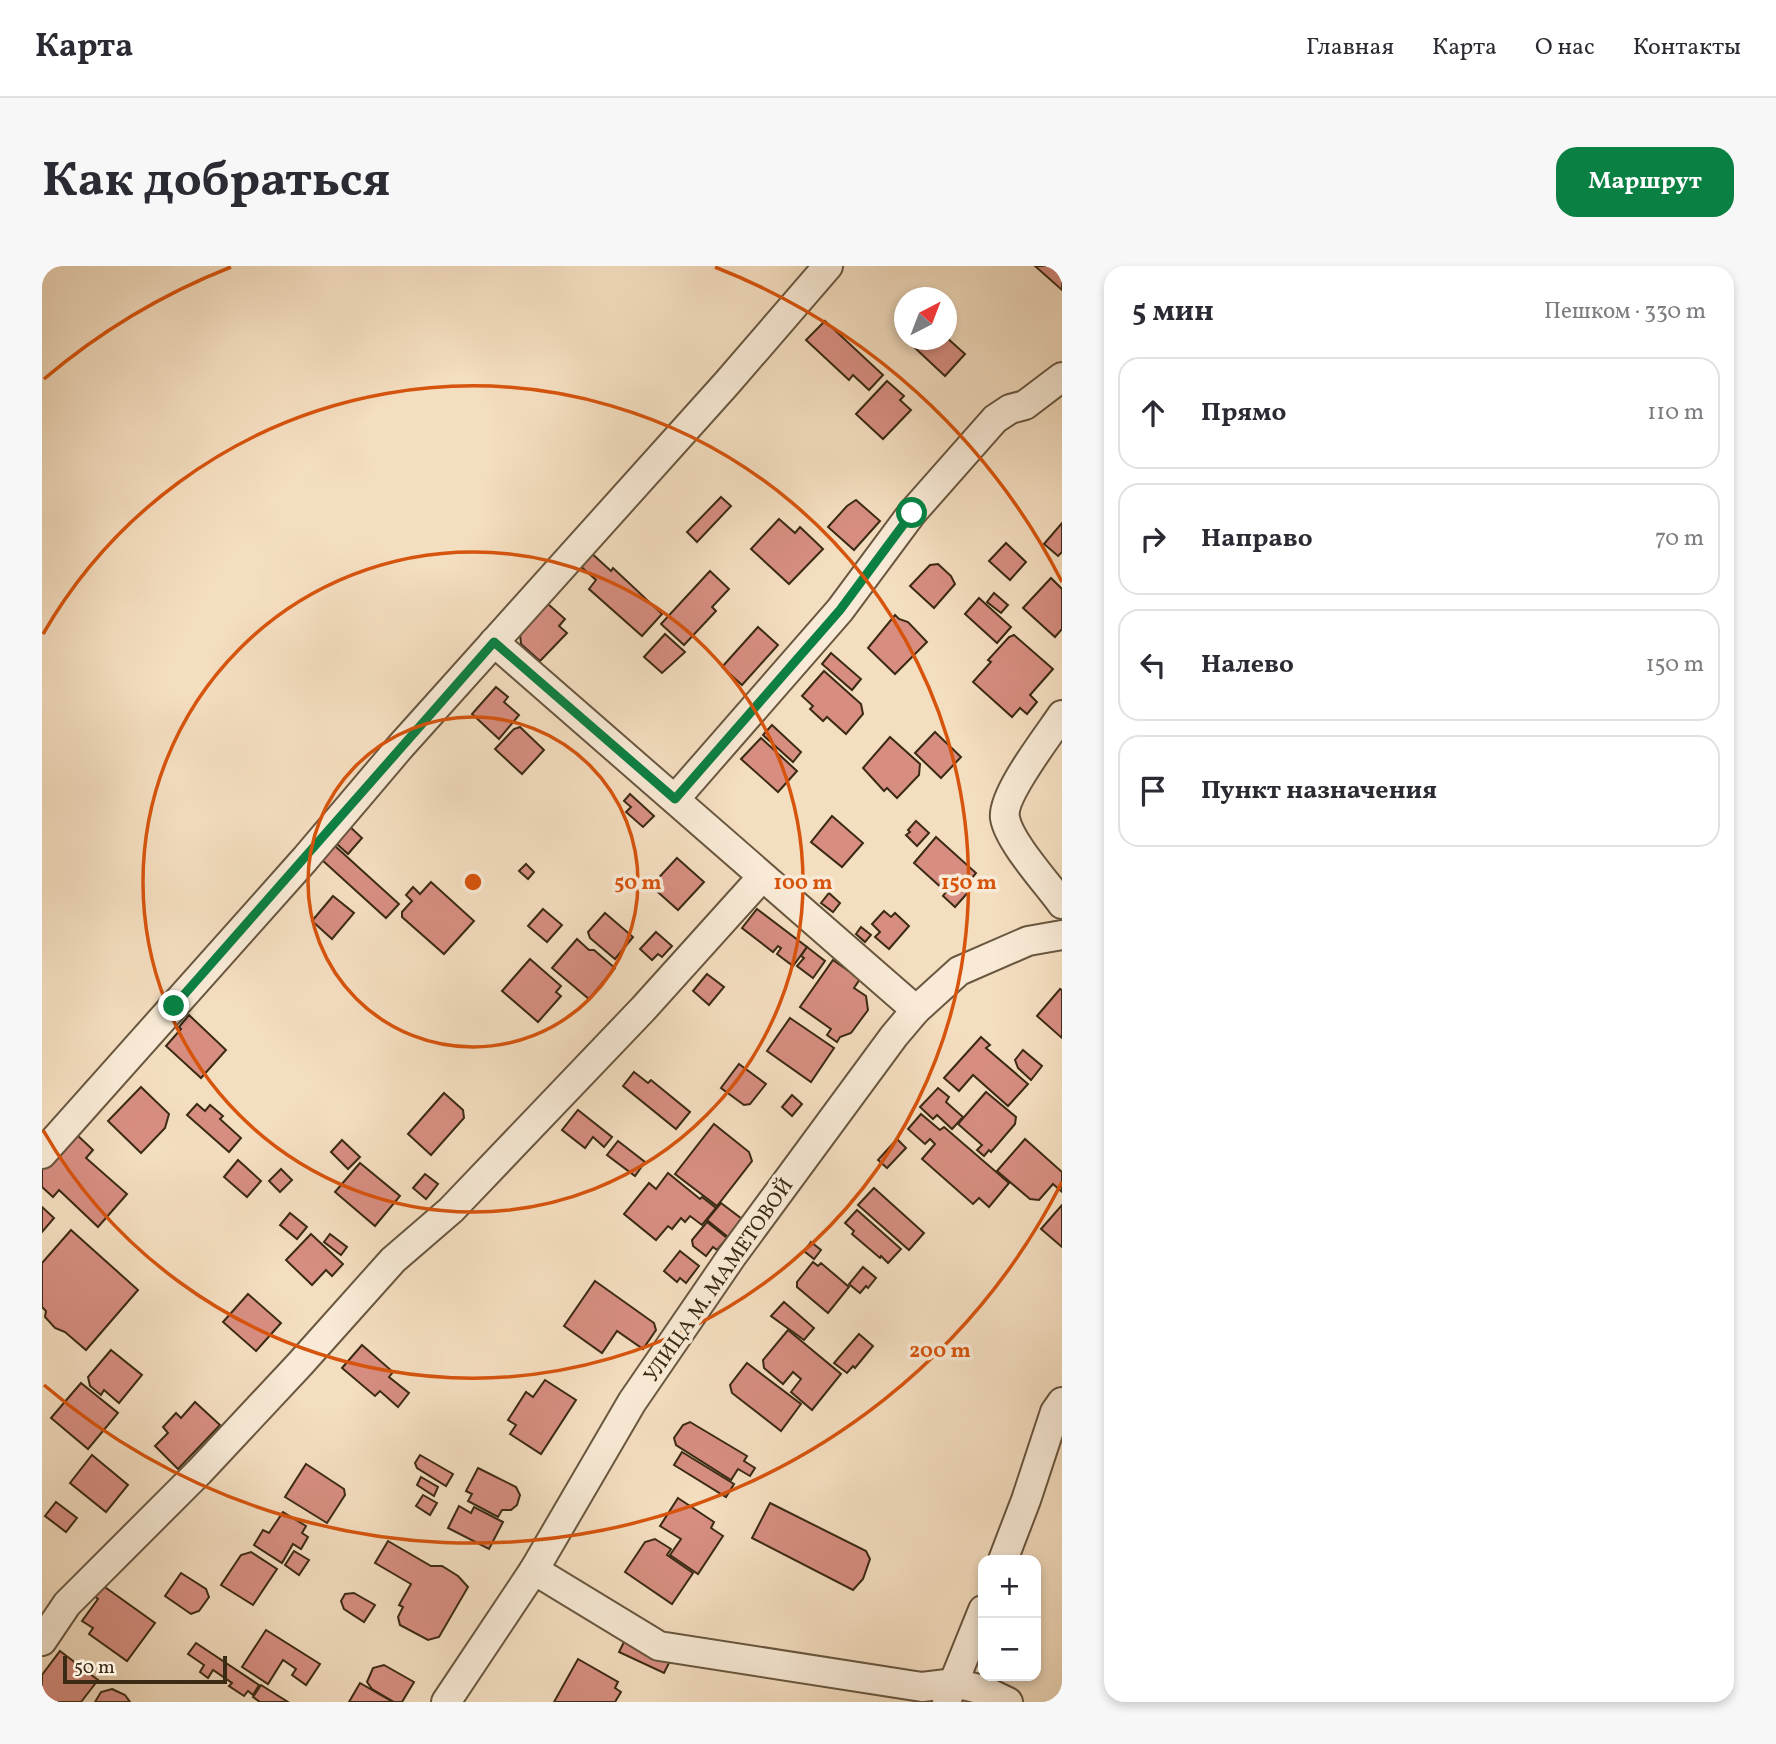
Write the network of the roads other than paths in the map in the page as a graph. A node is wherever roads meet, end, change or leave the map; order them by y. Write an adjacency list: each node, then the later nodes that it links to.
1 (828, 266): 3 (street)
2 (1062, 377): 5 (street)
3 (494, 642): 5 (street); 10 (street)
4 (1062, 715): 7 (street)
5 (675, 799): 6 (street)
6 (762, 877): 9 (street); 15 (street)
7 (1062, 904)
8 (1062, 934): 9 (street, УЛИЦА М. МАМЕТОВОЙ)
9 (916, 1010): 13 (street, УЛИЦА М. МАМЕТОВОЙ)
10 (42, 1154)
11 (1062, 1402): 12 (street)
12 (1005, 1555)
13 (534, 1570): 16 (street); 17 (street, УЛИЦА М. МАМЕТОВОЙ)
14 (980, 1618): 16 (street)
15 (42, 1642)
16 (950, 1692): 18 (street)
17 (446, 1702)
18 (1008, 1702)

